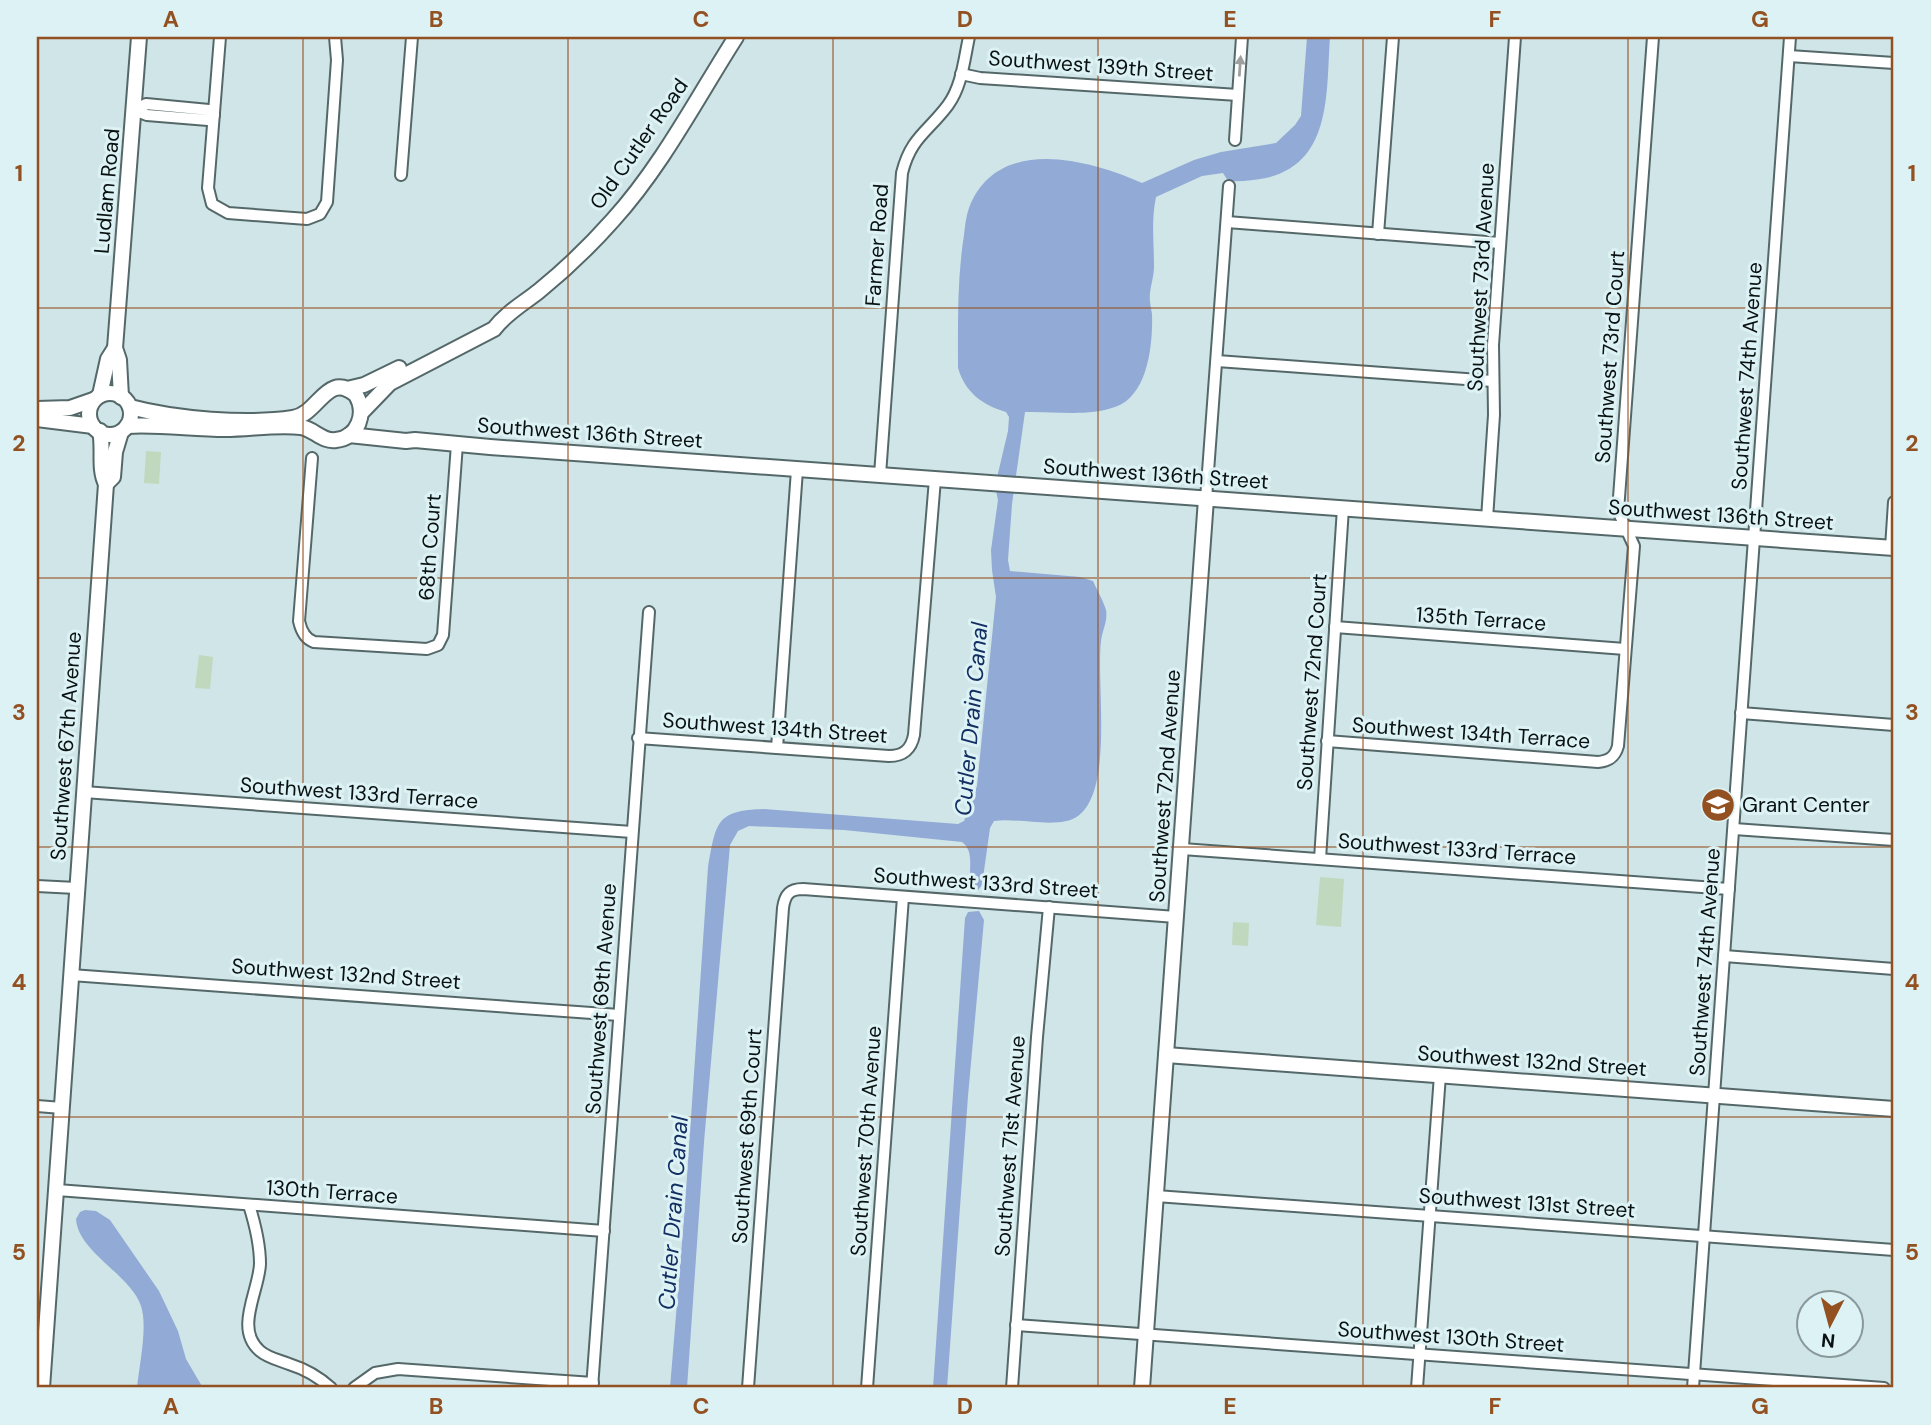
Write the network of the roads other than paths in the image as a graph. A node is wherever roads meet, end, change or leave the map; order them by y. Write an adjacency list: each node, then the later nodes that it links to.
1 (139, 37): 16 (street, Ludlam Road)
2 (220, 37): 17 (street)
3 (335, 37): 17 (street)
4 (412, 37): 19 (street)
5 (736, 37): 24 (street, Old Cutler Road)
6 (969, 37): 14 (street, Farmer Road)
7 (1242, 37): 15 (street, one-way to 7)
8 (1393, 37): 22 (street)
9 (1515, 37): 23 (street, Southwest 73rd Avenue)
10 (1653, 37): 50 (street, Southwest 73rd Court)
11 (1790, 37): 12 (street, Southwest 74th Avenue)
12 (1789, 56): 13 (street); 51 (street, Southwest 74th Avenue)
13 (1894, 63)
14 (961, 74): 15 (street, Southwest 139th Street); 43 (street, Farmer Road)
15 (1238, 95): 18 (street)
16 (134, 110): 17 (street); 25 (street, Ludlam Road)
17 (215, 115)
18 (1235, 140)
19 (401, 175)
20 (1229, 186): 21 (street, Southwest 72nd Avenue)
21 (1227, 222): 22 (street); 26 (street, Southwest 72nd Avenue)
22 (1378, 234): 23 (street)
23 (1500, 243): 27 (street, Southwest 73rd Avenue)
24 (501, 320): 28 (street); 33 (street, Old Cutler Road)
25 (115, 348): 29 (street, Ludlam Road); 30 (street, Ludlam Road)
26 (1217, 360): 27 (street); 46 (street, Southwest 72nd Avenue)
27 (1493, 381): 49 (street, Southwest 73rd Avenue)
28 (347, 389): 31 (street); 33 (street)
29 (96, 398): 30 (street); 32 (street); 35 (street)
30 (125, 402): 31 (street); 36 (street)
31 (316, 404): 37 (street)
32 (37, 409)
33 (362, 414): 38 (street); 39 (street, Southwest 136th Street)
34 (37, 419): 35 (street)
35 (96, 428): 36 (street); 45 (street, Southwest 67th Avenue)
36 (124, 429): 37 (street); 45 (street, Southwest 67th Avenue)
37 (316, 431): 38 (street)
38 (349, 435): 39 (street, Southwest 136th Street)
39 (415, 440): 40 (street, Southwest 136th Street)
40 (457, 444): 41 (street, 68th Court); 42 (street, Southwest 136th Street)
41 (312, 458)
42 (797, 470): 43 (street, Southwest 136th Street); 60 (street)
43 (880, 475): 44 (street, Southwest 136th Street)
44 (935, 479): 46 (street, Southwest 136th Street); 60 (street, Southwest 134th Street)
45 (106, 484): 62 (street, Southwest 67th Avenue)
46 (1206, 499): 48 (street, Southwest 136th Street); 66 (street, Southwest 72nd Avenue)
47 (1894, 502): 52 (street)
48 (1343, 508): 49 (street, Southwest 136th Street); 54 (street, Southwest 72nd Court)
49 (1487, 519): 50 (street, Southwest 136th Street)
50 (1627, 529): 51 (street, Southwest 136th Street); 55 (street, Southwest 73rd Court)
51 (1754, 538): 52 (street, Southwest 136th Street); 56 (street, Southwest 74th Avenue)
52 (1893, 548)
53 (649, 612): 58 (street, Southwest 69th Avenue)
54 (1335, 627): 55 (street, 135th Terrace); 59 (street, Southwest 72nd Court)
55 (1625, 649): 61 (street, Southwest 73rd Court)
56 (1741, 713): 57 (street); 63 (street, Southwest 74th Avenue)
57 (1894, 725)
58 (638, 738): 60 (street, Southwest 134th Street); 64 (street, Southwest 69th Avenue)
59 (1327, 741): 61 (street, Southwest 134th Terrace); 67 (street, Southwest 72nd Court)
60 (777, 748)
61 (1612, 758)
62 (84, 792): 64 (street, Southwest 133rd Terrace); 69 (street, Southwest 67th Avenue)
63 (1734, 829): 65 (street); 70 (street, Southwest 74th Avenue)
64 (632, 832): 78 (street, Southwest 69th Avenue)
65 (1894, 840)
66 (1182, 849): 67 (street, Southwest 133rd Terrace); 74 (street, Southwest 72nd Avenue)
67 (1320, 859): 70 (street, Southwest 133rd Terrace)
68 (37, 886): 69 (street)
69 (76, 888): 77 (street, Southwest 67th Avenue)
70 (1729, 889): 75 (street, Southwest 74th Avenue)
71 (793, 890): 72 (street, Southwest 133rd Street); 102 (street, Southwest 69th Court)
72 (903, 897): 73 (street, Southwest 133rd Street); 103 (street, Southwest 70th Avenue)
73 (1049, 907): 74 (street, Southwest 133rd Street); 92 (street, Southwest 71st Avenue)
74 (1177, 917): 79 (street, Southwest 72nd Avenue)
75 (1724, 956): 76 (street); 81 (street, Southwest 74th Avenue)
76 (1894, 969)
77 (71, 975): 78 (street, Southwest 132nd Street); 83 (street, Southwest 67th Avenue)
78 (619, 1015): 89 (street, Southwest 69th Avenue)
79 (1166, 1055): 80 (street, Southwest 132nd Street); 86 (street, Southwest 72nd Avenue)
80 (1440, 1075): 81 (street, Southwest 132nd Street); 88 (street)
81 (1714, 1096): 84 (street, Southwest 132nd Street); 90 (street, Southwest 74th Avenue)
82 (37, 1106): 83 (street)
83 (62, 1108): 85 (street, Southwest 67th Avenue)
84 (1894, 1109)
85 (57, 1190): 87 (street, 130th Terrace); 93 (street, Southwest 67th Avenue)
86 (1156, 1196): 88 (street, Southwest 131st Street); 94 (street, Southwest 72nd Avenue)
87 (249, 1205): 89 (street, 130th Terrace); 100 (street)
88 (1430, 1215): 90 (street, Southwest 131st Street); 95 (street)
89 (604, 1231): 97 (street, Southwest 69th Avenue)
90 (1704, 1236): 91 (street, Southwest 131st Street); 96 (street, Southwest 74th Avenue)
91 (1894, 1250)
92 (1016, 1325): 94 (street, Southwest 130th Street); 104 (street, Southwest 71st Avenue)
93 (42, 1326): 99 (street, Southwest 67th Avenue)
94 (1146, 1334): 95 (street, Southwest 130th Street); 105 (street, Southwest 72nd Avenue)
95 (1420, 1353): 96 (street, Southwest 130th Street); 106 (street)
96 (1694, 1374): 98 (street, Southwest 130th Street); 107 (street, Southwest 74th Avenue)
97 (592, 1386): 101 (street)
98 (1831, 1386): 108 (street, Southwest 130th Street)
99 (42, 1388)
100 (331, 1388)
101 (354, 1388)
102 (748, 1388)
103 (867, 1388)
104 (1012, 1388)
105 (1142, 1388)
106 (1418, 1388)
107 (1693, 1388)
108 (1884, 1388)

